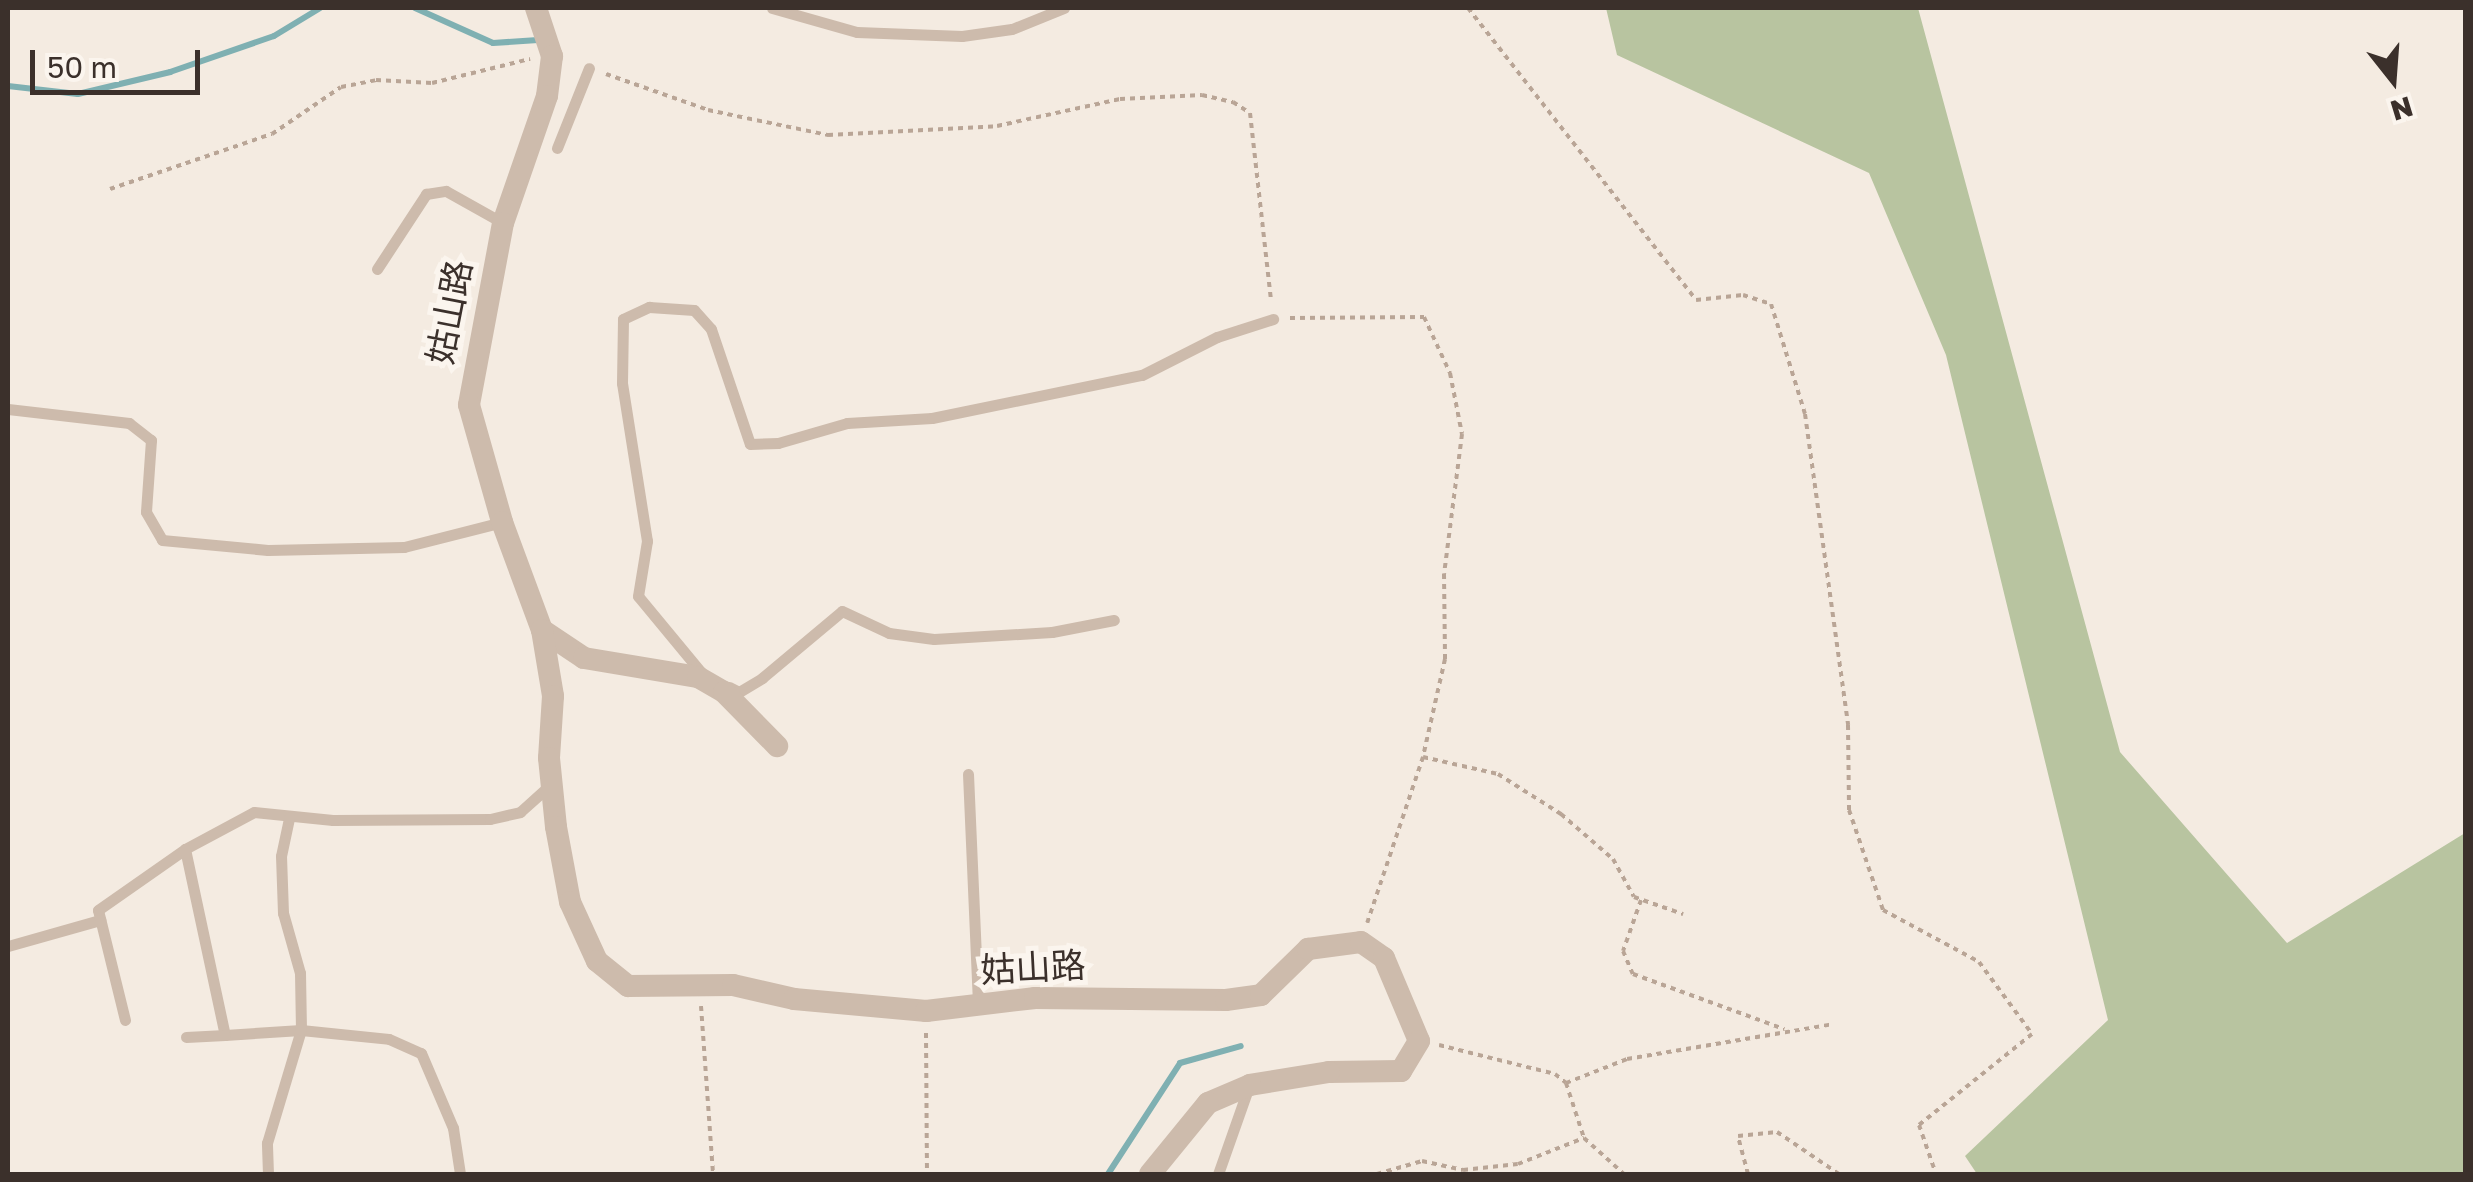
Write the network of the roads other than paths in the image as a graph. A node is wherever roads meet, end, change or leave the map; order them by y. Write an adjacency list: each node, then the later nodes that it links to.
1 (536, 8): 6 (street, 姑山路)
2 (772, 8): 3 (lane)
3 (1064, 8)
4 (589, 68): 5 (lane)
5 (558, 148)
6 (502, 223): 7 (lane); 10 (street, 姑山路)
7 (377, 268)
8 (1274, 319): 11 (lane)
9 (8, 409): 10 (lane)
10 (502, 522): 12 (street, 姑山路)
11 (1114, 620)
12 (542, 630): 13 (street); 15 (street, 姑山路)
13 (778, 746)
14 (968, 774): 20 (lane)
15 (553, 779): 16 (lane); 20 (street, 姑山路)
16 (289, 818): 17 (lane); 22 (lane)
17 (185, 849): 18 (lane); 23 (lane)
18 (100, 920): 19 (lane); 21 (lane)
19 (8, 946)
20 (978, 1004): 25 (street, 姑山路)
21 (126, 1020)
22 (301, 1030): 23 (lane); 26 (lane); 27 (lane)
23 (225, 1035): 24 (lane)
24 (186, 1036)
25 (1250, 1085): 28 (street); 29 (lane)
26 (268, 1174)
27 (460, 1174)
28 (1150, 1174)
29 (1218, 1174)

